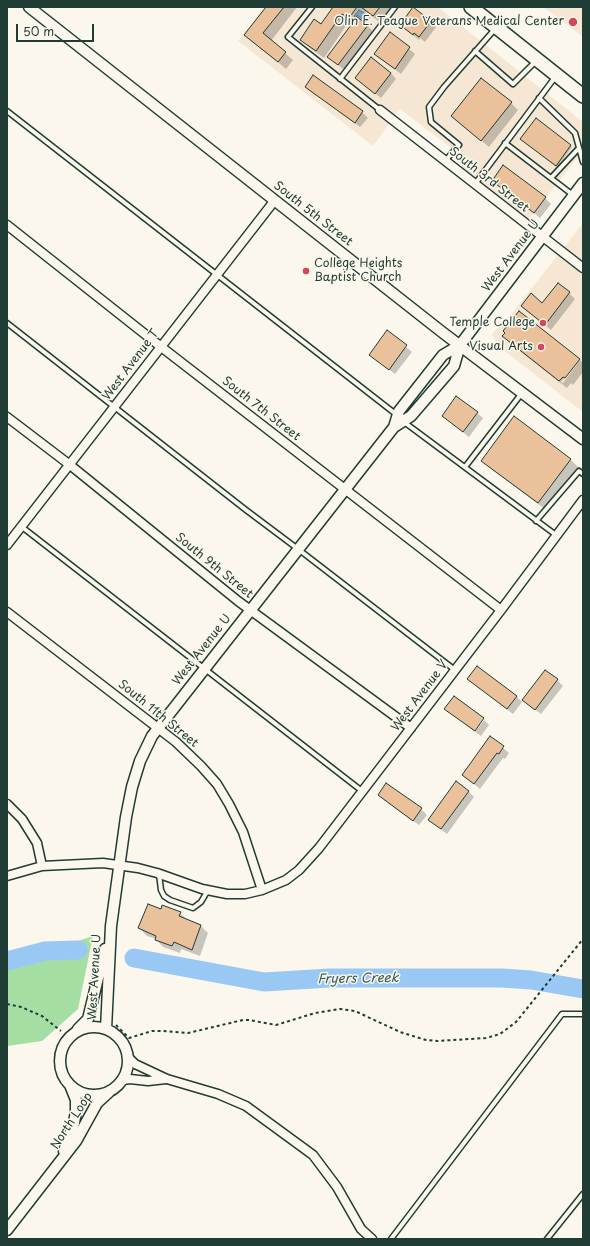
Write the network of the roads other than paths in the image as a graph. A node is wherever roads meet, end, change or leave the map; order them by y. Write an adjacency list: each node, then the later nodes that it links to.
1 (28, 7): 22 (street, South 5th Street)
2 (312, 7): 9 (lane)
3 (395, 7): 9 (lane)
4 (471, 7): 5 (main road)
5 (496, 27): 6 (lane); 7 (main road)
6 (475, 51): 7 (lane); 16 (lane)
7 (537, 60): 8 (main road)
8 (557, 75): 10 (main road); 11 (lane)
9 (340, 79): 13 (lane)
10 (583, 96)
11 (539, 98): 14 (lane); 15 (lane)
12 (7, 110): 26 (lane)
13 (380, 110): 16 (street, South 3rd Street)
14 (505, 143): 18 (lane); 20 (lane)
15 (579, 148): 17 (lane); 18 (lane)
16 (445, 161): 20 (street, South 3rd Street)
17 (583, 162)
18 (551, 178): 21 (lane)
19 (583, 183): 21 (street, West Avenue U)
20 (475, 184): 24 (street, South 3rd Street)
21 (574, 195): 24 (street, West Avenue U)
22 (275, 200): 26 (street, West Avenue T); 28 (street, South 5th Street)
23 (7, 225): 29 (street, South 7th Street)
24 (542, 237): 25 (street, South 3rd Street); 28 (street, West Avenue U)
25 (583, 268)
26 (217, 275): 29 (street, West Avenue T); 33 (lane)
27 (7, 323): 31 (lane)
28 (460, 345): 30 (street, South 5th Street); 33 (street, West Avenue U); 33 (street, West Avenue U)
29 (160, 346): 31 (street, West Avenue T); 38 (street, South 7th Street)
30 (522, 393): 34 (street, South 5th Street); 36 (lane)
31 (114, 407): 35 (street, West Avenue T); 44 (lane)
32 (7, 417): 35 (street, South 9th Street)
33 (400, 418): 36 (lane); 38 (street, West Avenue U)
34 (583, 439)
35 (70, 465): 41 (street, West Avenue T); 45 (street, South 9th Street)
36 (465, 467): 40 (lane)
37 (583, 474): 40 (lane)
38 (345, 489): 44 (street, West Avenue U); 46 (street, South 7th Street)
39 (583, 500): 42 (street, West Avenue V)
40 (536, 521): 42 (lane)
41 (22, 527): 43 (street, West Avenue T); 48 (lane)
42 (556, 536): 46 (street, West Avenue V)
43 (7, 545)
44 (298, 549): 45 (street, West Avenue U); 49 (lane)
45 (250, 610): 48 (street, West Avenue U); 50 (street, South 9th Street)
46 (501, 610): 49 (street, West Avenue V)
47 (7, 612): 51 (street, South 11th Street)
48 (204, 669): 51 (street, West Avenue U); 52 (lane)
49 (455, 670): 50 (street, West Avenue V)
50 (411, 728): 52 (street, West Avenue V)
51 (158, 729): 54 (street, West Avenue U); 59 (street, South 11th Street)
52 (362, 791): 59 (street, West Avenue V)
53 (7, 804): 55 (street)
54 (119, 865): 55 (street, West Avenue V); 56 (street, West Avenue V); 60 (street, West Avenue U)
55 (42, 866): 57 (street, West Avenue V)
56 (158, 873): 58 (street, West Avenue V); 58 (lane)
57 (7, 876)
58 (208, 890): 59 (street, West Avenue V)
59 (262, 890)
60 (111, 926): 62 (street, West Avenue U); 63 (street, West Avenue U)
61 (583, 1014): 73 (lane)
62 (110, 1027): 63 (street); 64 (street)
63 (76, 1032): 67 (street)
64 (127, 1056): 65 (street); 66 (street)
65 (167, 1079): 66 (street); 72 (street)
66 (122, 1080): 68 (street)
67 (70, 1085): 68 (street); 69 (street, North Loop)
68 (110, 1090): 69 (street, North Loop)
69 (57, 1168): 71 (street, North Loop)
70 (583, 1194): 74 (lane)
71 (9, 1224)
72 (372, 1239)
73 (391, 1239)
74 (548, 1239)

